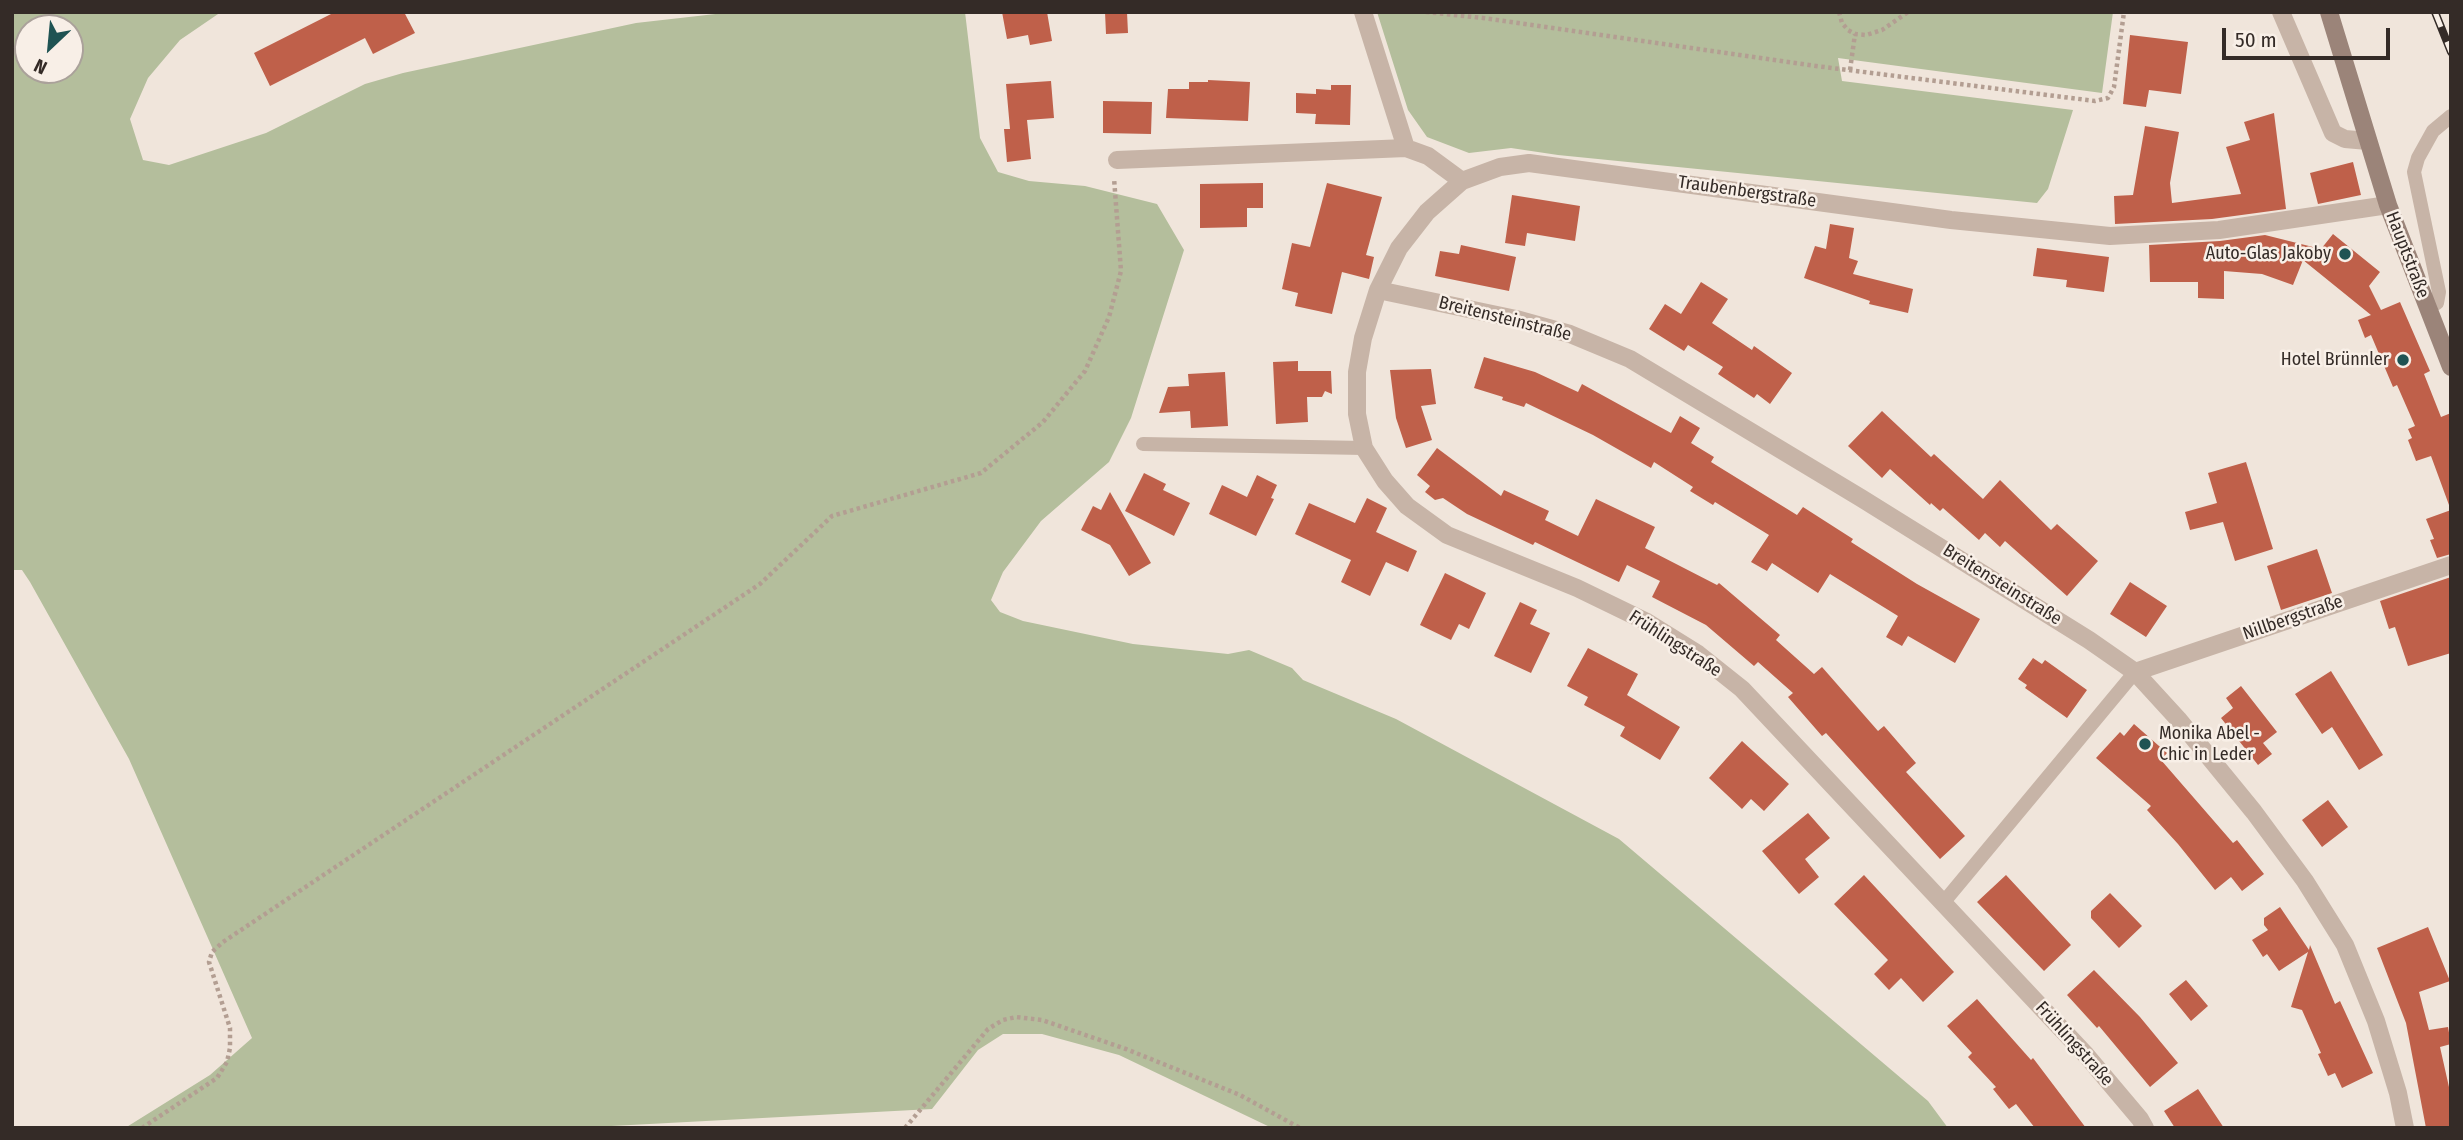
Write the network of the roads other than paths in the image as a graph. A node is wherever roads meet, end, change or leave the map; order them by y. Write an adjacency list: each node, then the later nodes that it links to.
1 (1363, 12): 6 (street)
2 (2281, 12): 5 (street)
3 (2329, 12): 5 (main road, Hauptstraße)
4 (2451, 117): 11 (lane)
5 (2368, 141): 9 (main road, Hauptstraße)
6 (1406, 148): 7 (street); 8 (street)
7 (1117, 160)
8 (1462, 181): 9 (street, Traubenbergstraße); 10 (street, Frühlingstraße)
9 (2388, 205): 11 (main road, Hauptstraße)
10 (1378, 290): 14 (street, Frühlingstraße); 16 (street, Breitensteinstraße)
11 (2428, 308): 12 (main road, Hauptstraße)
12 (2451, 367)
13 (1143, 444): 14 (lane)
14 (1364, 448): 17 (street, Frühlingstraße)
15 (2451, 565): 16 (street, Nillbergstraße)
16 (2135, 672): 17 (lane); 19 (street, Breitensteinstraße)
17 (1943, 903): 18 (street, Frühlingstraße)
18 (2145, 1128)
19 (2405, 1128)

